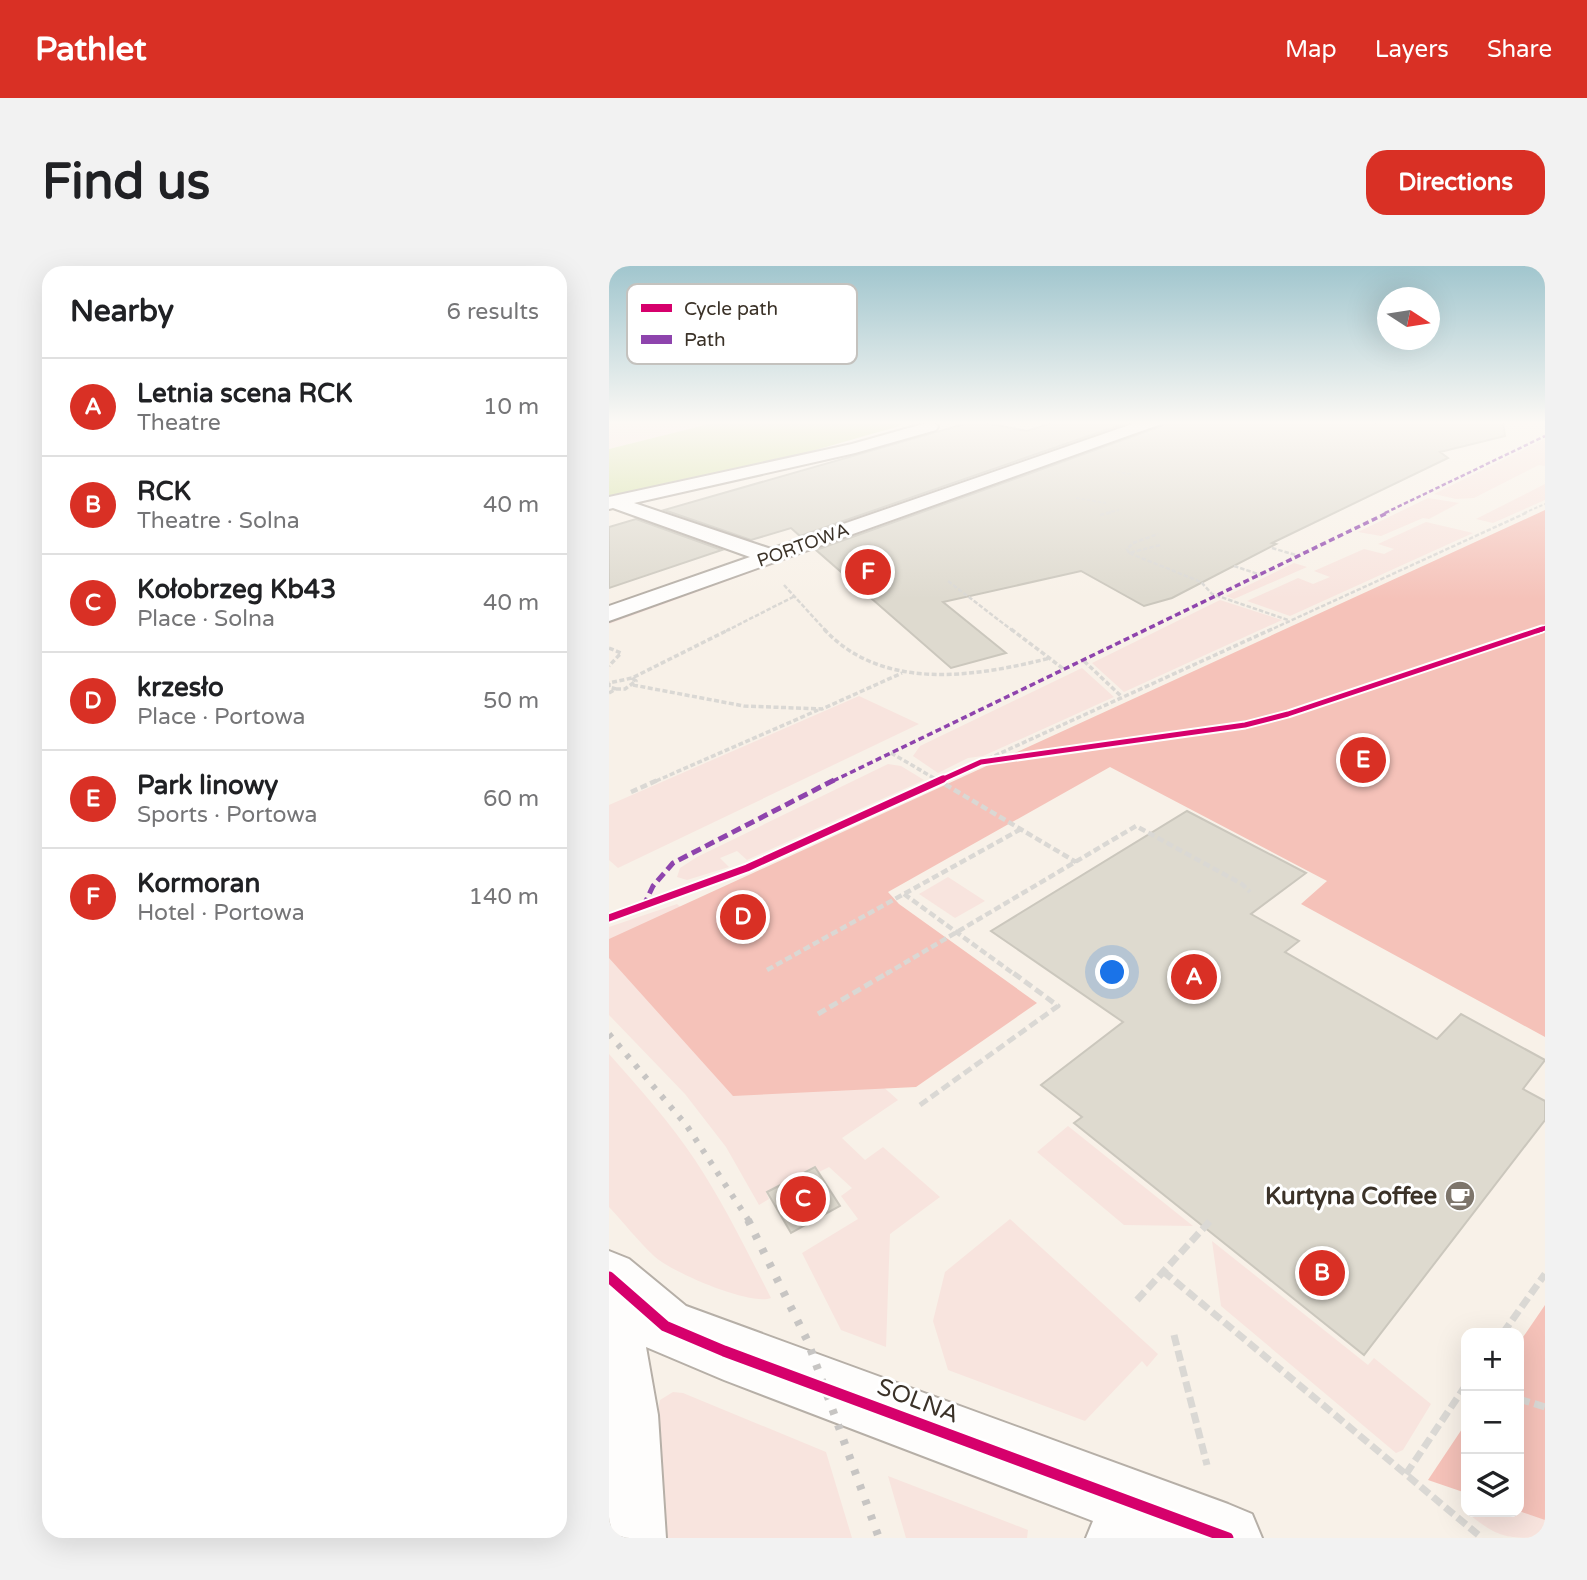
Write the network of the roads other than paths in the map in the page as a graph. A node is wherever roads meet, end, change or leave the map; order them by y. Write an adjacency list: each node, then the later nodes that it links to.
1 (710, 480): 3 (street)
2 (987, 480): 4 (street, PORTOWA)
3 (613, 502): 4 (street)
4 (772, 556): 5 (street, PORTOWA)
5 (609, 614)
6 (609, 1277): 8 (street, SOLNA)
7 (609, 1317): 9 (street)
8 (1208, 1536): 10 (street, SOLNA)
9 (632, 1538)
10 (1121, 1538)

